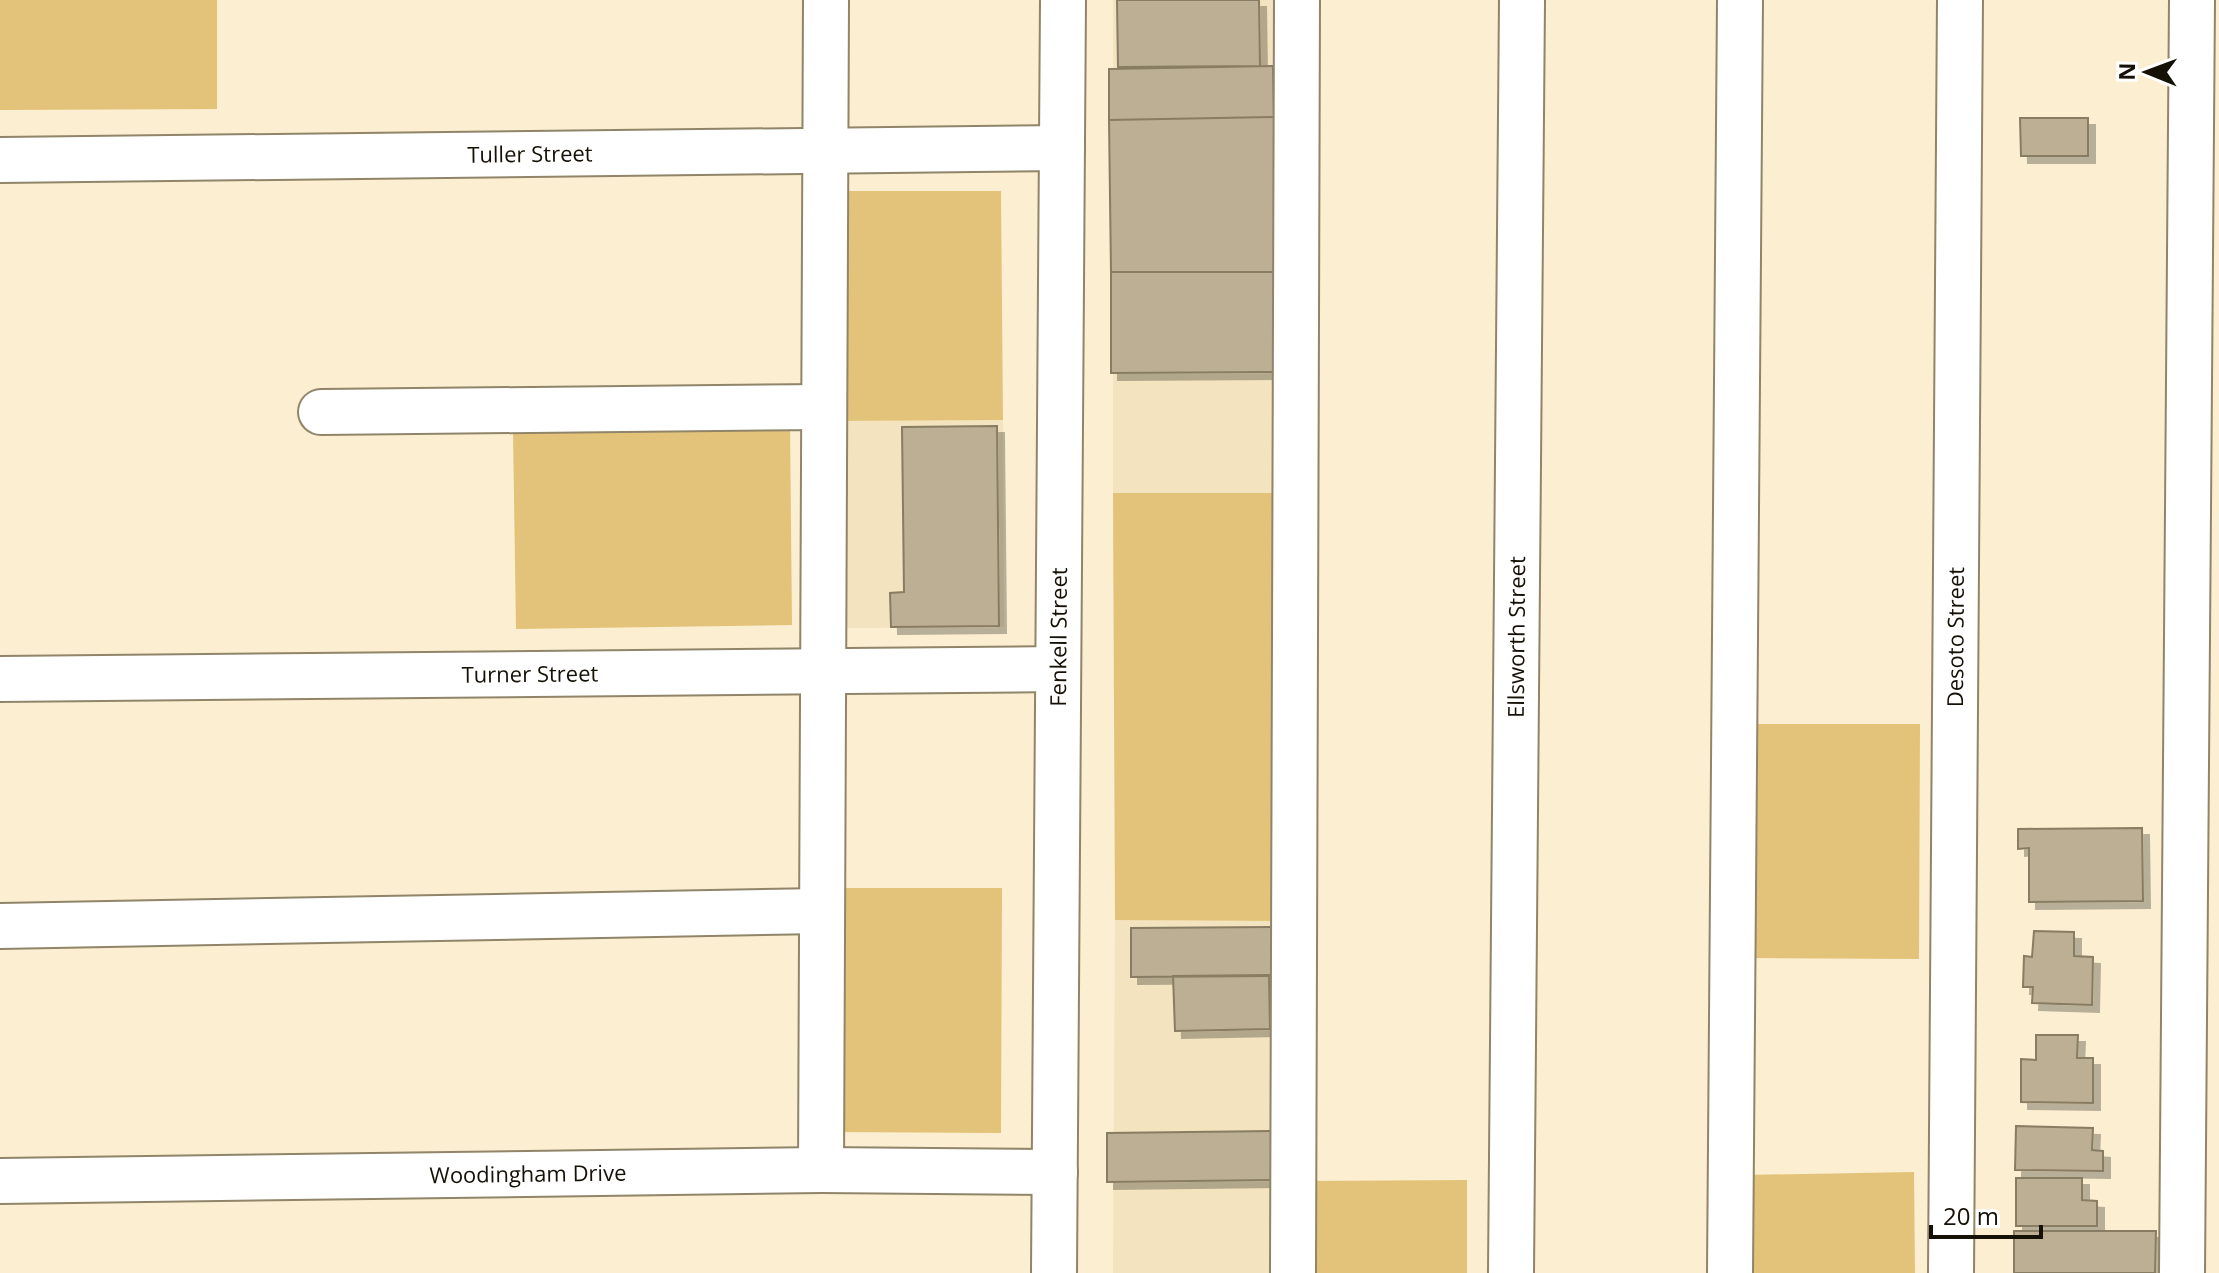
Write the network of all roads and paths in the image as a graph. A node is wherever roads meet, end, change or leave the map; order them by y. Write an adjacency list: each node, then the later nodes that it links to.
1 (826, 0): 9 (street)
2 (1063, 0): 8 (street, Fenkell Street)
3 (1297, 0): 22 (street)
4 (1522, 0): 23 (street, Ellsworth Street)
5 (1740, 0): 24 (street)
6 (1960, 0): 25 (street, Desoto Street)
7 (2192, 0): 26 (street)
8 (1062, 148): 9 (street, Tuller Street); 13 (street, Fenkell Street)
9 (825, 151): 10 (street, Tuller Street); 11 (street)
10 (0, 160)
11 (824, 407): 12 (street); 14 (street)
12 (321, 412)
13 (1058, 669): 14 (street, Turner Street); 19 (street, Fenkell Street)
14 (823, 671): 15 (street, Turner Street); 16 (street)
15 (0, 679)
16 (822, 911): 17 (street); 18 (street)
17 (0, 926)
18 (821, 1170): 19 (street, Woodingham Drive); 20 (street, Woodingham Drive)
19 (1055, 1172): 21 (street, Fenkell Street)
20 (0, 1181)
21 (1054, 1273)
22 (1293, 1273)
23 (1511, 1273)
24 (1730, 1273)
25 (1951, 1273)
26 (2182, 1273)

